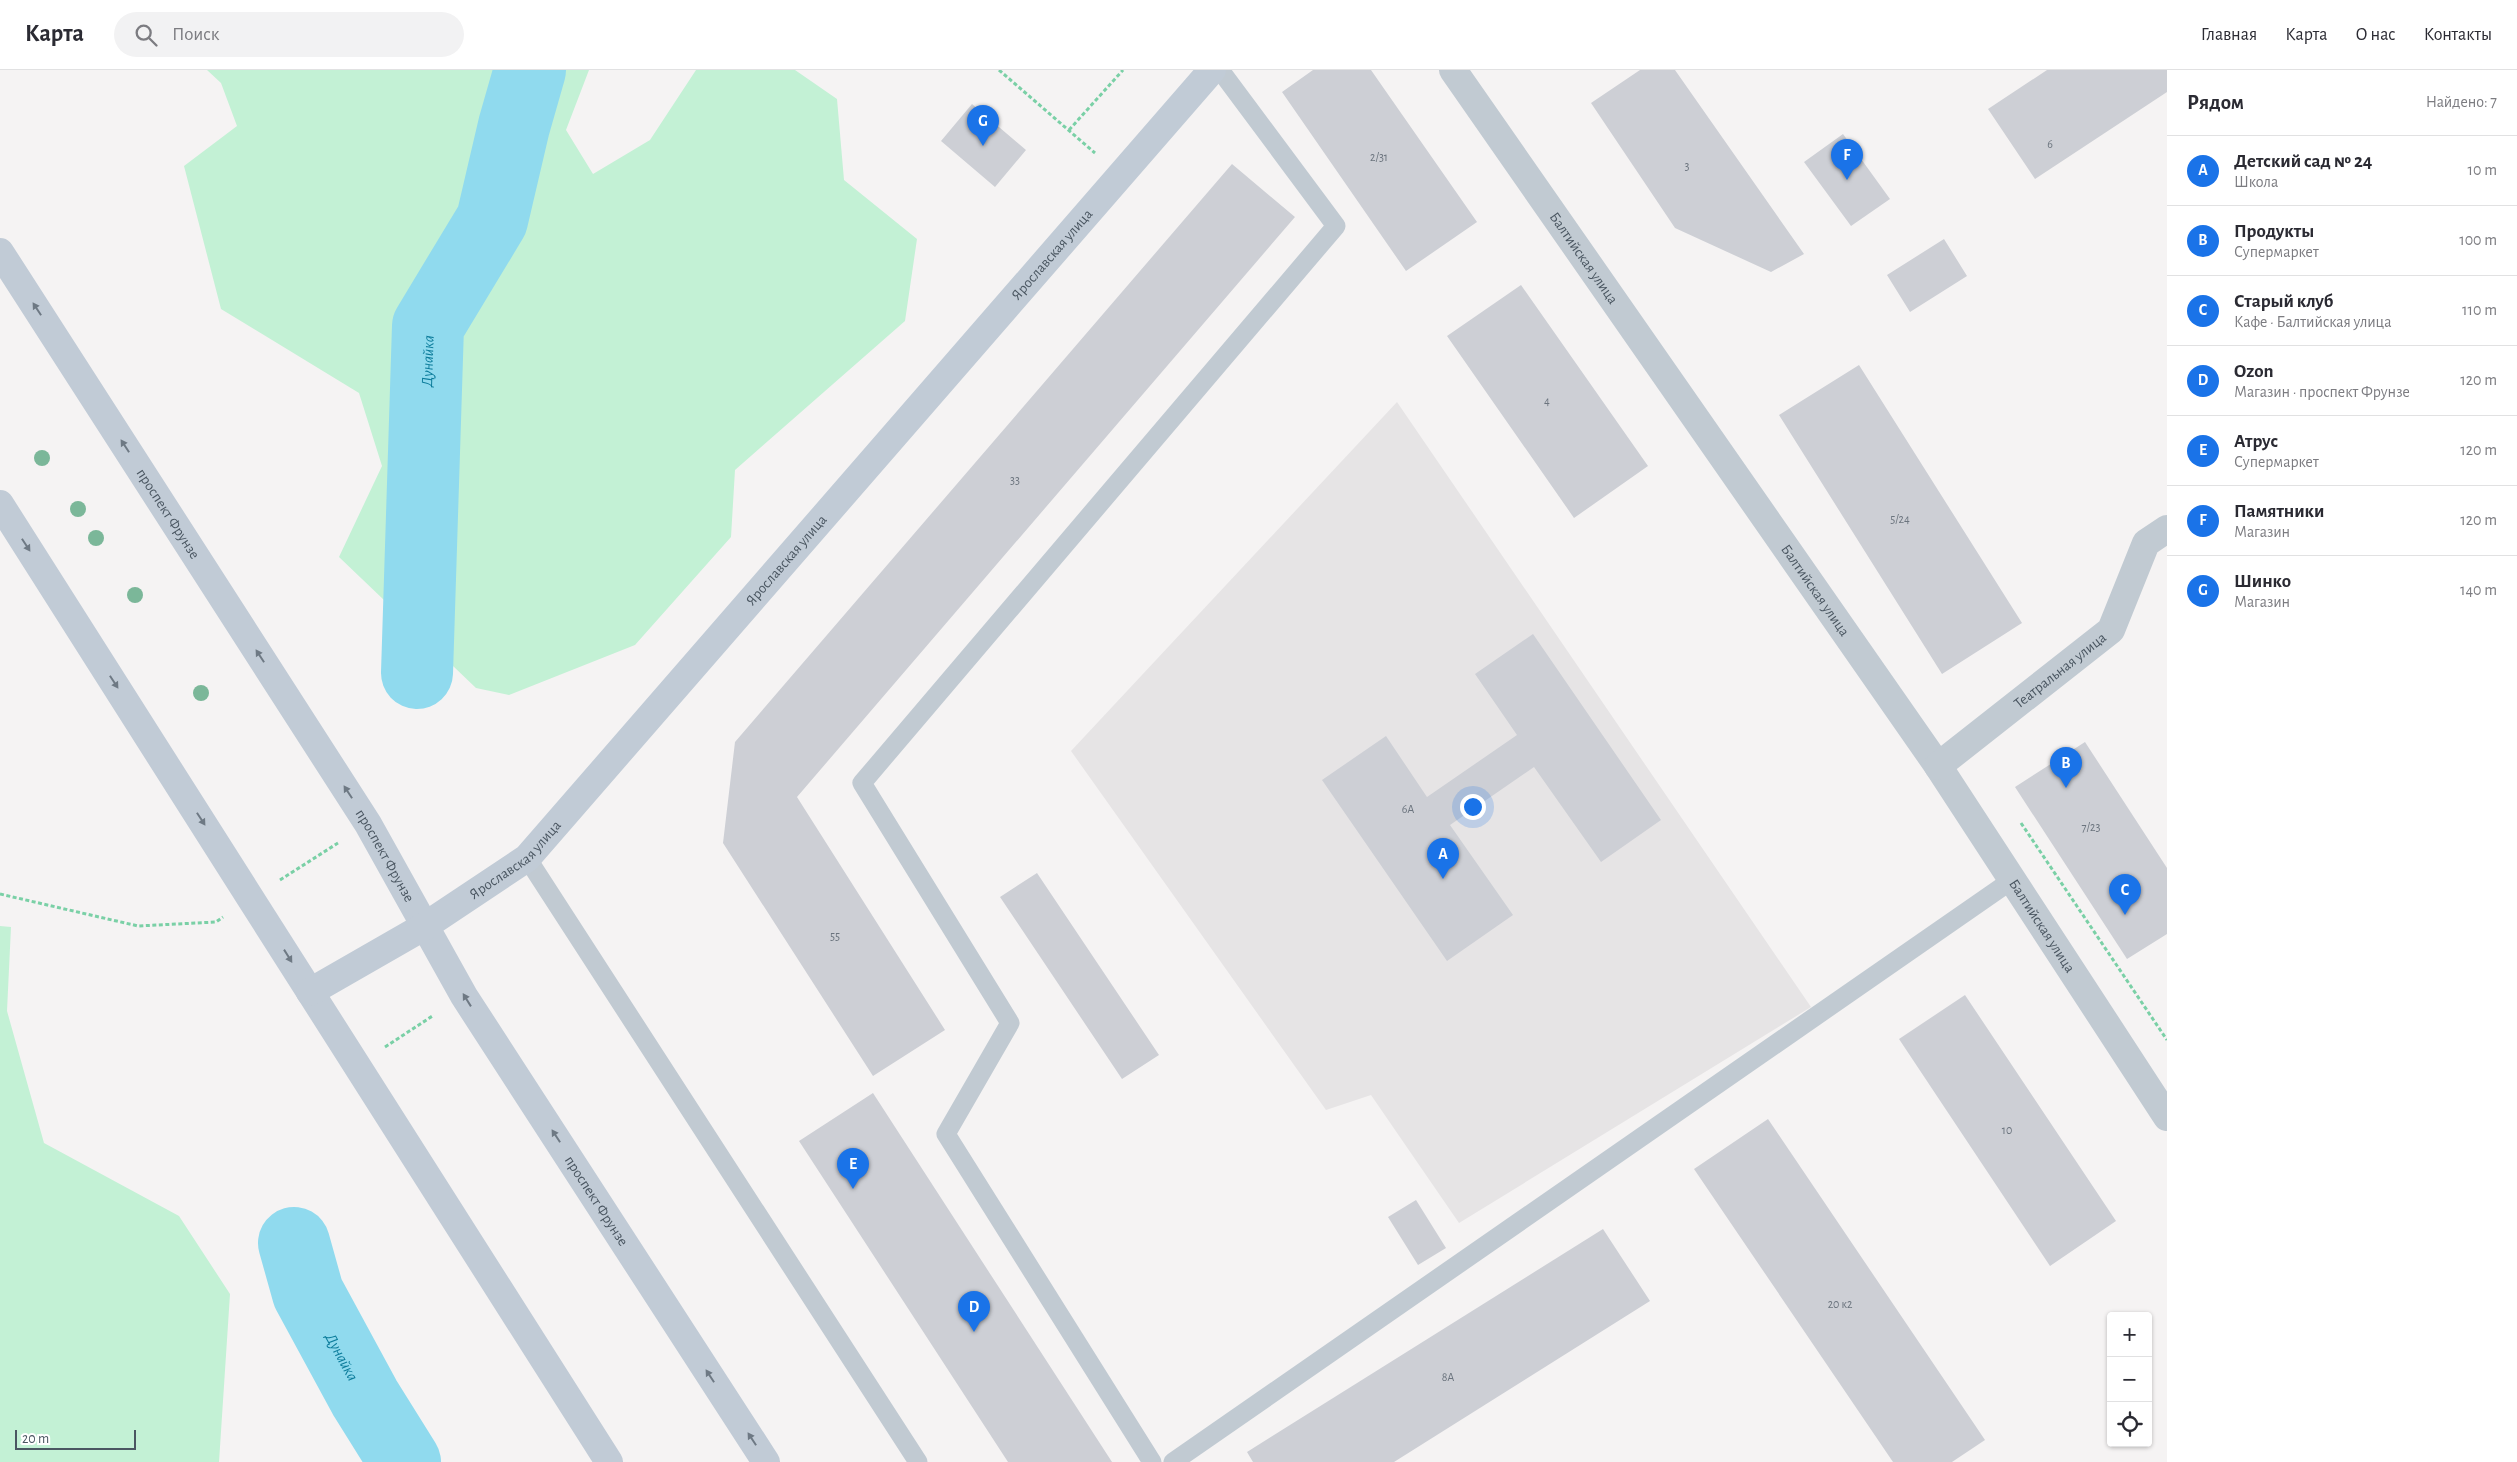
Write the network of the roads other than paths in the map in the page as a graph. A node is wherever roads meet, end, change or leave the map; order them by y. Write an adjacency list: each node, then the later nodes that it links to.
1 (1212, 70): 8 (main road, Ярославская улица)
2 (1220, 70): 16 (lane)
3 (1453, 70): 7 (street, Балтийская улица)
4 (0, 252): 10 (main road, проспект Фрунзе, one-way to 4)
5 (0, 504): 11 (main road, one-way to 11)
6 (2167, 529): 7 (street, Театральная улица)
7 (1938, 766): 9 (street, Балтийская улица)
8 (527, 858): 10 (main road, Ярославская улица); 15 (lane)
9 (2012, 880): 12 (street, Балтийская улица); 17 (lane)
10 (425, 926): 11 (main road, Ярославская улица); 14 (main road, проспект Фрунзе, one-way to 10)
11 (310, 992): 13 (main road)
12 (2167, 1117)
13 (609, 1462)
14 (766, 1462)
15 (918, 1462)
16 (1152, 1462)
17 (1172, 1462)

